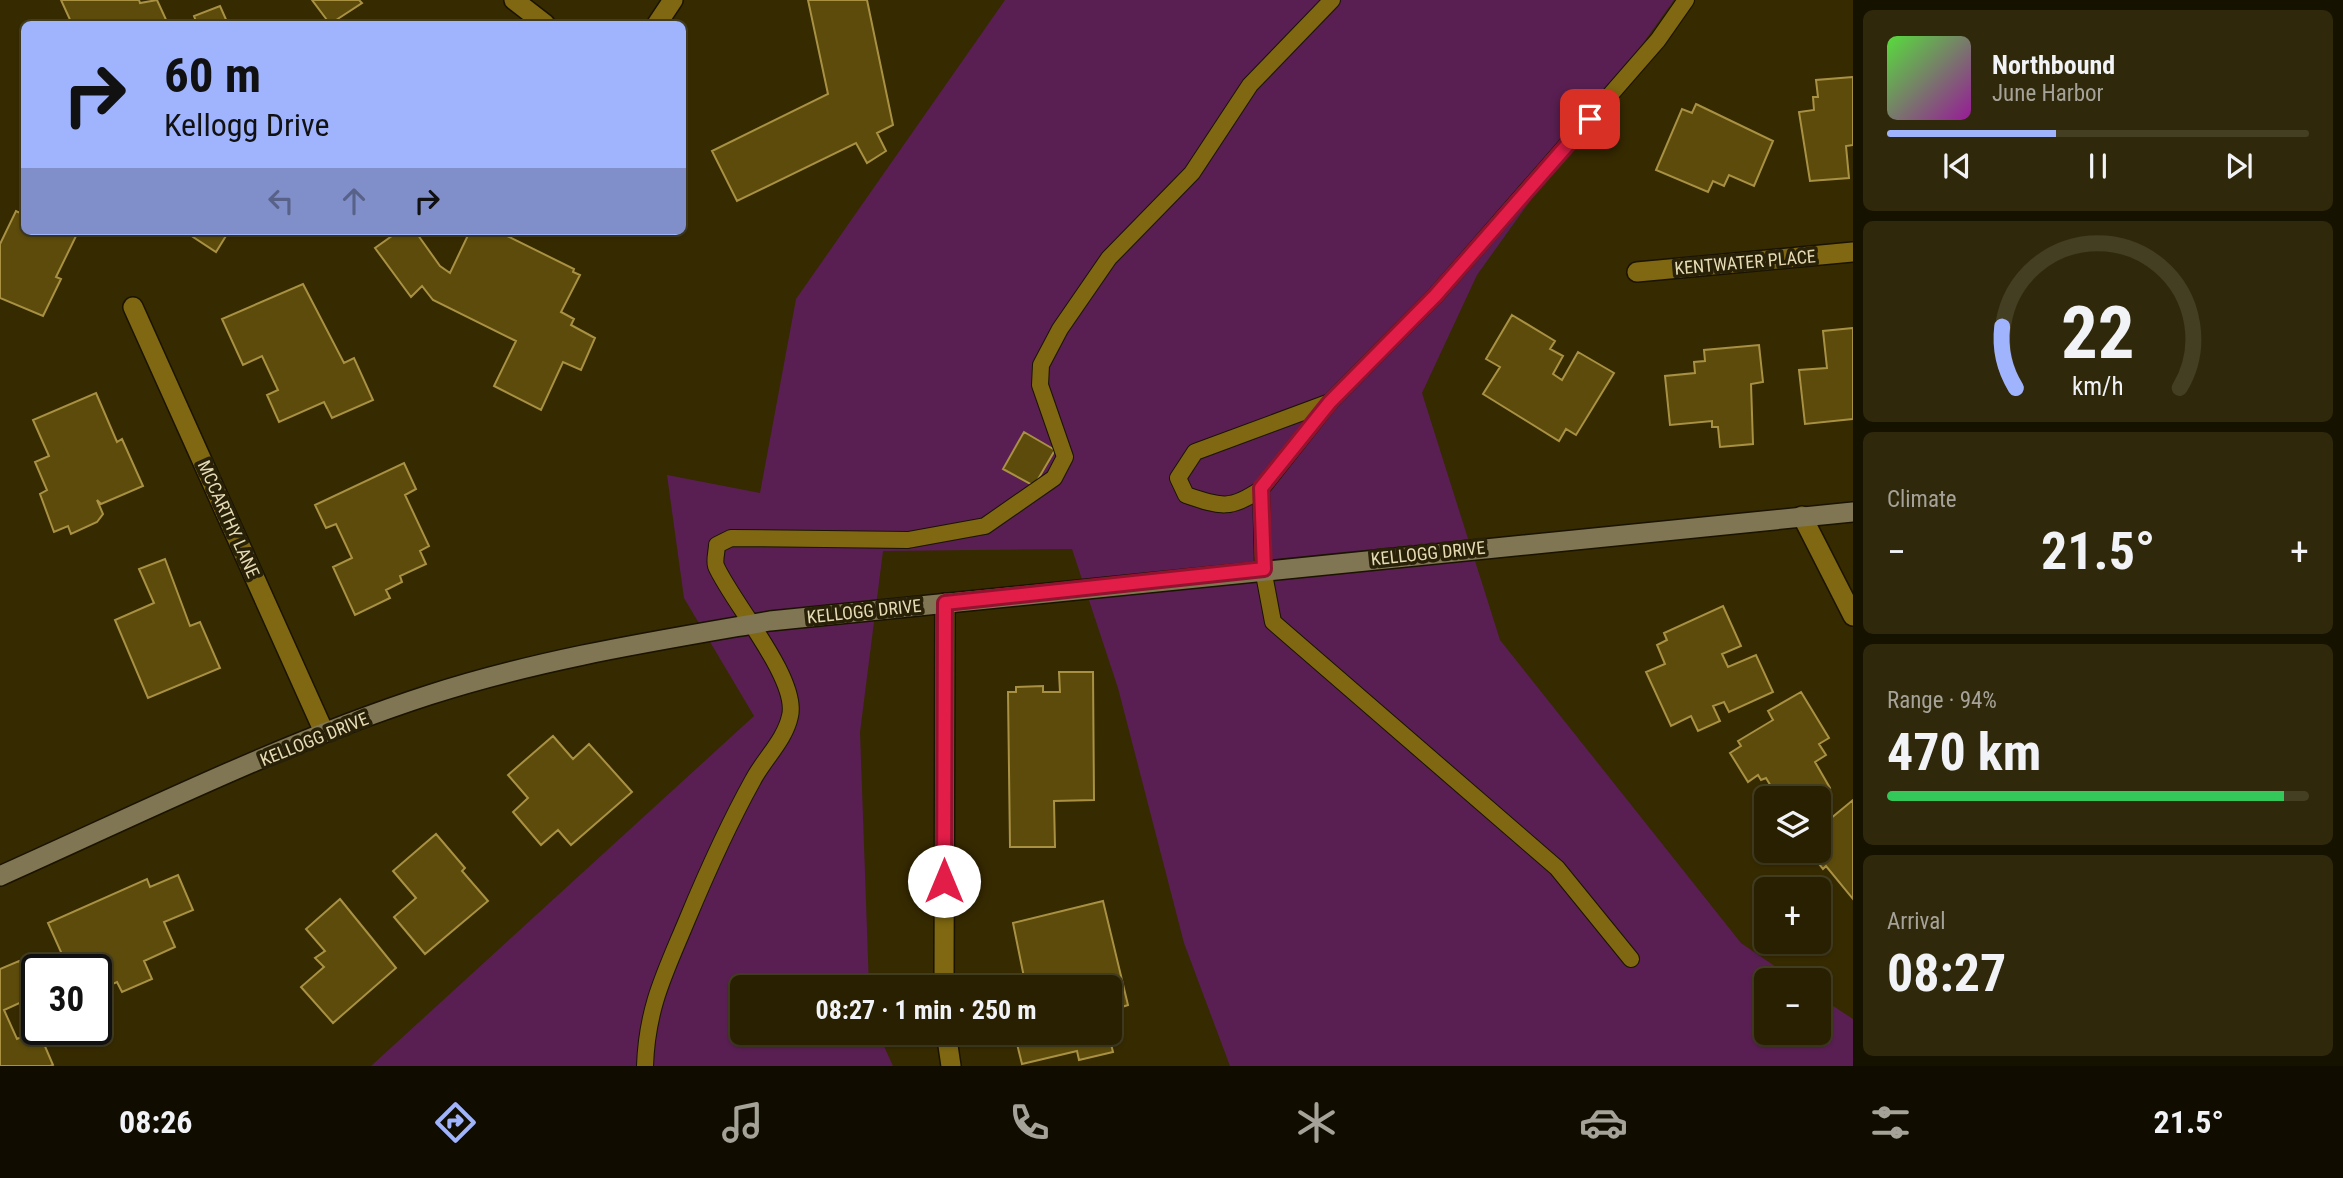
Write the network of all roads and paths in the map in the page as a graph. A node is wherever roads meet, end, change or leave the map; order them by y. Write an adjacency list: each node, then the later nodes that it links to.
1 (514, 0): 5 (street)
2 (673, 0): 6 (street)
3 (1332, 0): 17 (lane)
4 (1686, 0): 10 (lane)
5 (541, 21)
6 (659, 21)
7 (1853, 252): 8 (street, KENTWATER PLACE)
8 (1637, 272)
9 (133, 307): 18 (street, MCCARTHY LANE)
10 (1330, 402): 11 (lane); 11 (lane)
11 (1261, 488): 14 (lane)
12 (1853, 512): 13 (main road, KELLOGG DRIVE)
13 (1802, 516): 14 (main road, KELLOGG DRIVE); 16 (street)
14 (1264, 569): 15 (main road, KELLOGG DRIVE); 20 (lane)
15 (945, 603): 17 (main road, KELLOGG DRIVE); 21 (street)
16 (1853, 616)
17 (753, 624): 18 (main road, KELLOGG DRIVE); 23 (lane)
18 (324, 732): 19 (main road, KELLOGG DRIVE)
19 (0, 876)
20 (1631, 959)
21 (944, 975)
22 (948, 1045): 24 (street)
23 (645, 1066)
24 (951, 1066)

